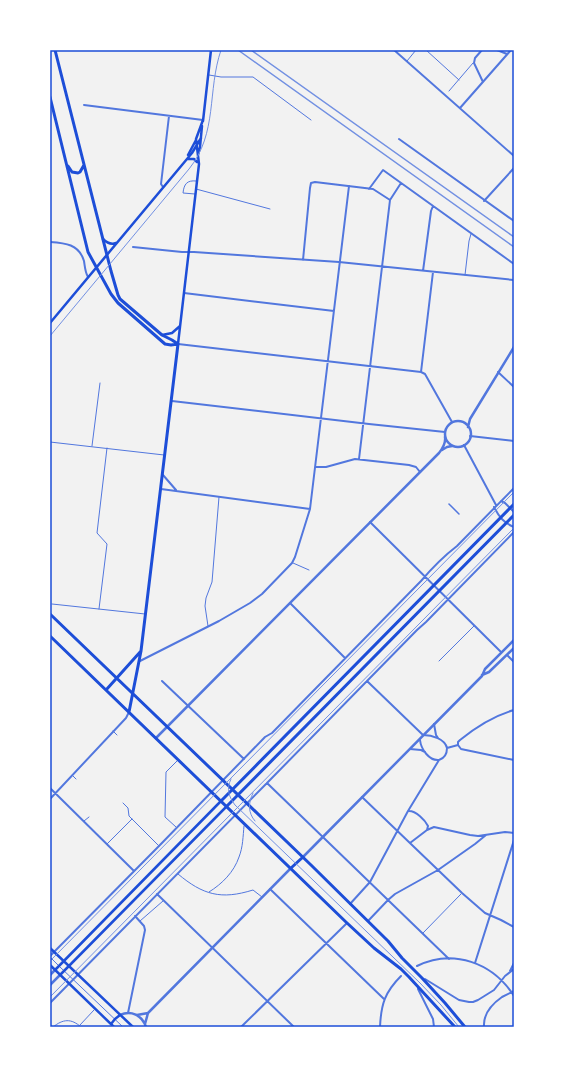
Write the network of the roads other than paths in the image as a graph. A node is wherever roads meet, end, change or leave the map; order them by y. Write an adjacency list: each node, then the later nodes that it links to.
1 (55, 50): 31 (main road)
2 (211, 50): 12 (main road)
3 (394, 50): 10 (street)
4 (416, 50): 10 (lane)
5 (426, 50): 13 (lane)
6 (482, 50): 11 (street)
7 (497, 50): 9 (street)
8 (511, 50): 9 (street)
9 (508, 54): 14 (street)
10 (407, 61): 18 (street)
11 (474, 61): 13 (lane); 14 (street)
12 (208, 75): 20 (main road); 21 (lane)
13 (459, 80): 15 (lane)
14 (483, 82): 18 (street)
15 (449, 91)
16 (50, 97): 29 (main road)
17 (84, 105): 19 (street)
18 (460, 108): 27 (street)
19 (169, 116): 20 (street); 36 (street)
20 (203, 120): 22 (main road); 23 (main road)
21 (311, 120)
22 (201, 138): 25 (main road); 26 (main road)
23 (196, 139): 25 (main road); 28 (main road)
24 (399, 139): 41 (street)
25 (197, 146): 26 (main road); 28 (main road)
26 (198, 156): 30 (main road)
27 (514, 156)
28 (186, 159): 30 (main road); 36 (main road)
29 (67, 164): 31 (main road); 55 (main road)
30 (199, 164): 33 (main road)
31 (84, 165): 46 (main road)
32 (514, 168): 41 (street)
33 (197, 181): 37 (main road); 39 (lane)
34 (401, 183): 38 (street); 40 (street); 42 (street)
35 (349, 186): 38 (street); 52 (street); 53 (street)
36 (163, 187): 48 (main road)
37 (196, 189): 39 (main road); 43 (lane)
38 (369, 189): 40 (street)
39 (195, 194): 50 (main road)
40 (390, 200): 56 (street)
41 (484, 201): 44 (street)
42 (433, 206): 45 (street); 57 (street)
43 (270, 208)
44 (514, 221)
45 (471, 234): 54 (street); 59 (lane)
46 (103, 239): 48 (main road); 51 (main road)
47 (50, 242): 60 (street)
48 (119, 242): 51 (main road)
49 (133, 247): 50 (street)
50 (188, 252): 52 (street); 62 (main road)
51 (107, 256): 55 (main road); 66 (main road)
52 (304, 260): 53 (street)
53 (339, 262): 56 (street); 63 (street)
54 (514, 264)
55 (97, 267): 60 (main road); 67 (main road)
56 (382, 267): 57 (street); 70 (street)
57 (423, 271): 58 (street)
58 (433, 272): 59 (street); 71 (street)
59 (465, 275): 61 (street)
60 (88, 278): 64 (main road)
61 (514, 280)
62 (184, 293): 63 (street); 65 (main road)
63 (334, 311): 69 (street)
64 (50, 324)
65 (180, 325): 66 (main road); 67 (main road)
66 (162, 335): 67 (main road)
67 (178, 344): 69 (street); 75 (main road)
68 (514, 347): 72 (street)
69 (328, 362): 70 (street); 76 (street)
70 (370, 366): 71 (street); 80 (street)
71 (421, 372): 78 (street)
72 (498, 372): 74 (street); 77 (street)
73 (100, 384): 88 (lane)
74 (514, 387)
75 (171, 400): 76 (street); 92 (main road)
76 (321, 419): 80 (street); 94 (street)
77 (470, 420): 79 (street); 81 (street)
78 (452, 422): 79 (street); 82 (street)
79 (463, 422): 81 (street)
80 (364, 424): 82 (street); 93 (street)
81 (468, 427): 83 (street)
82 (445, 432): 84 (street)
83 (470, 436): 85 (street); 87 (street)
84 (445, 437): 89 (street); 91 (street)
85 (514, 441)
86 (50, 442): 88 (lane)
87 (464, 445): 89 (street); 104 (street)
88 (92, 446): 90 (lane)
89 (456, 447): 91 (street)
90 (107, 448): 92 (lane); 124 (lane)
91 (439, 453): 95 (street)
92 (164, 455): 96 (main road)
93 (359, 459): 94 (street); 95 (street)
94 (315, 467): 107 (street)
95 (420, 472): 112 (street)
96 (162, 475): 98 (main road); 99 (street)
97 (514, 488): 101 (street)
98 (160, 489): 99 (street); 126 (main road)
99 (177, 491): 100 (street)
100 (219, 496): 107 (street); 128 (lane)
101 (501, 500): 104 (street); 106 (street)
102 (449, 504): 109 (street)
103 (514, 504): 106 (main road)
104 (496, 505): 105 (street)
105 (494, 507): 111 (street); 118 (street)
106 (510, 508): 108 (street); 111 (main road)
107 (310, 509): 116 (street)
108 (514, 512)
109 (459, 514)
110 (514, 515): 113 (main road)
111 (500, 518): 113 (street); 119 (main road)
112 (370, 522): 118 (street); 122 (street)
113 (506, 523): 114 (street); 120 (main road)
114 (514, 527)
115 (514, 532): 121 (street)
116 (292, 563): 117 (lane); 128 (street)
117 (309, 570)
118 (425, 577): 119 (street); 135 (street)
119 (434, 586): 120 (street); 169 (main road)
120 (439, 591): 121 (street); 172 (main road)
121 (448, 600): 127 (street); 142 (street)
122 (290, 603): 135 (street); 145 (street)
123 (52, 604): 124 (lane)
124 (99, 609): 126 (lane)
125 (50, 614): 140 (main road)
126 (146, 614): 132 (main road)
127 (474, 625): 133 (street); 136 (lane)
128 (208, 627): 137 (street)
129 (50, 636): 143 (main road)
130 (514, 640): 133 (street)
131 (514, 649): 134 (street)
132 (142, 651): 137 (main road); 140 (main road)
133 (502, 652): 139 (street)
134 (507, 655): 138 (street); 139 (street)
135 (345, 658): 161 (street)
136 (439, 661)
137 (140, 662): 144 (main road)
138 (514, 662)
139 (482, 676): 148 (street)
140 (117, 679): 143 (main road); 144 (main road)
141 (162, 681): 145 (street)
142 (367, 681): 152 (street); 167 (street)
143 (106, 690): 147 (main road)
144 (133, 694): 147 (main road); 149 (main road)
145 (188, 706): 149 (street); 161 (street)
146 (514, 710): 156 (street)
147 (129, 712): 150 (street); 153 (main road)
148 (434, 724): 152 (street); 155 (street)
149 (168, 727): 153 (street); 166 (main road)
150 (113, 731): 151 (lane); 164 (street)
151 (117, 735)
152 (423, 735): 154 (street); 155 (street)
153 (156, 738): 160 (main road)
154 (420, 738): 158 (street); 159 (street)
155 (439, 739): 157 (street)
156 (458, 745): 157 (street); 163 (street)
157 (447, 748): 162 (street)
158 (409, 749): 159 (street); 173 (street)
159 (426, 753): 162 (street)
160 (178, 759): 170 (main road); 185 (lane)
161 (244, 759): 166 (street)
162 (439, 760): 179 (street)
163 (514, 760)
164 (72, 775): 165 (lane); 171 (street)
165 (76, 779)
166 (223, 780): 169 (main road); 170 (street)
167 (268, 783): 177 (street); 190 (street)
168 (50, 788): 171 (street)
169 (232, 789): 172 (main road); 175 (main road)
170 (212, 792): 175 (main road); 185 (street)
171 (55, 793): 174 (street); 183 (street)
172 (238, 795): 177 (main road); 178 (main road)
173 (362, 797): 187 (street); 190 (street)
174 (50, 799)
175 (221, 801): 178 (main road); 222 (main road)
176 (124, 802): 182 (lane)
177 (247, 803): 180 (street); 195 (main road)
178 (227, 806): 180 (main road); 227 (main road)
179 (408, 811): 186 (street); 187 (street)
180 (236, 815): 184 (main road); 199 (street)
181 (89, 817): 183 (lane)
182 (132, 818): 193 (lane); 194 (lane)
183 (84, 822): 193 (street)
184 (244, 823): 196 (main road); 202 (lane)
185 (177, 828): 194 (street)
186 (427, 830): 189 (street); 192 (street)
187 (398, 831): 192 (street); 200 (street)
188 (514, 833): 189 (street)
189 (486, 835): 197 (street)
190 (323, 836): 195 (street); 200 (street)
191 (514, 840): 209 (street)
192 (410, 843): 197 (street)
193 (107, 844): 198 (street)
194 (159, 846): 198 (street)
195 (302, 857): 196 (main road); 208 (main road)
196 (291, 868): 201 (street); 213 (main road)
197 (438, 870): 203 (street); 207 (street)
198 (134, 871): 219 (street)
199 (177, 873): 202 (lane); 204 (street)
200 (370, 882): 207 (street); 208 (street)
201 (270, 889): 205 (street); 216 (street)
202 (208, 892): 205 (lane)
203 (462, 893): 209 (street); 215 (lane)
204 (157, 894): 206 (street); 210 (street)
205 (262, 898): 218 (street)
206 (164, 900): 212 (lane); 218 (street)
207 (388, 900): 211 (street); 215 (street)
208 (350, 904): 211 (main road)
209 (490, 915): 214 (street); 223 (street)
210 (135, 916): 212 (street); 235 (street)
211 (368, 921): 237 (main road)
212 (140, 922): 249 (street)
213 (347, 923): 216 (street); 241 (main road)
214 (514, 927)
215 (423, 934): 221 (street)
216 (326, 944): 245 (street); 246 (street)
217 (50, 948): 219 (main road)
218 (212, 948): 246 (street); 250 (street)
219 (54, 952): 220 (street); 222 (main road)
220 (50, 957): 226 (lane)
221 (449, 959): 223 (street); 228 (street)
222 (64, 961): 226 (main road); 227 (main road)
223 (475, 963): 239 (street)
224 (514, 963): 232 (street)
225 (50, 965): 230 (main road)
226 (59, 966): 230 (main road); 231 (lane)
227 (69, 966): 231 (main road); 235 (main road)
228 (417, 966)
229 (514, 969): 232 (street)
230 (55, 970): 233 (street); 234 (main road)
231 (64, 970): 234 (main road); 238 (lane)
232 (510, 973): 239 (street)
233 (50, 975)
234 (60, 975): 240 (main road); 242 (street)
235 (78, 975): 238 (street); 251 (main road)
236 (401, 976): 245 (street)
237 (422, 978): 239 (street); 266 (main road)
238 (73, 979): 240 (street); 253 (lane)
239 (502, 980): 243 (street)
240 (69, 984): 247 (street); 248 (main road)
241 (416, 984): 264 (street); 265 (main road)
242 (50, 985)
243 (513, 992): 244 (street); 267 (street)
244 (514, 996)
245 (384, 999): 263 (street)
246 (268, 1002): 261 (street); 262 (street)
247 (50, 1003)
248 (95, 1008): 255 (lane); 256 (main road)
249 (128, 1012): 251 (street); 252 (street)
250 (148, 1013): 252 (street); 257 (street)
251 (120, 1015): 253 (main road); 260 (main road)
252 (137, 1015): 257 (street)
253 (114, 1019): 256 (main road); 259 (lane)
254 (50, 1024): 255 (lane)
255 (80, 1026)
256 (111, 1026): 258 (main road)
257 (146, 1026)
258 (114, 1027)
259 (123, 1027)
260 (133, 1027)
261 (241, 1027)
262 (294, 1027)
263 (380, 1027)
264 (434, 1027)
265 (455, 1027)
266 (465, 1027)
267 (484, 1027)

